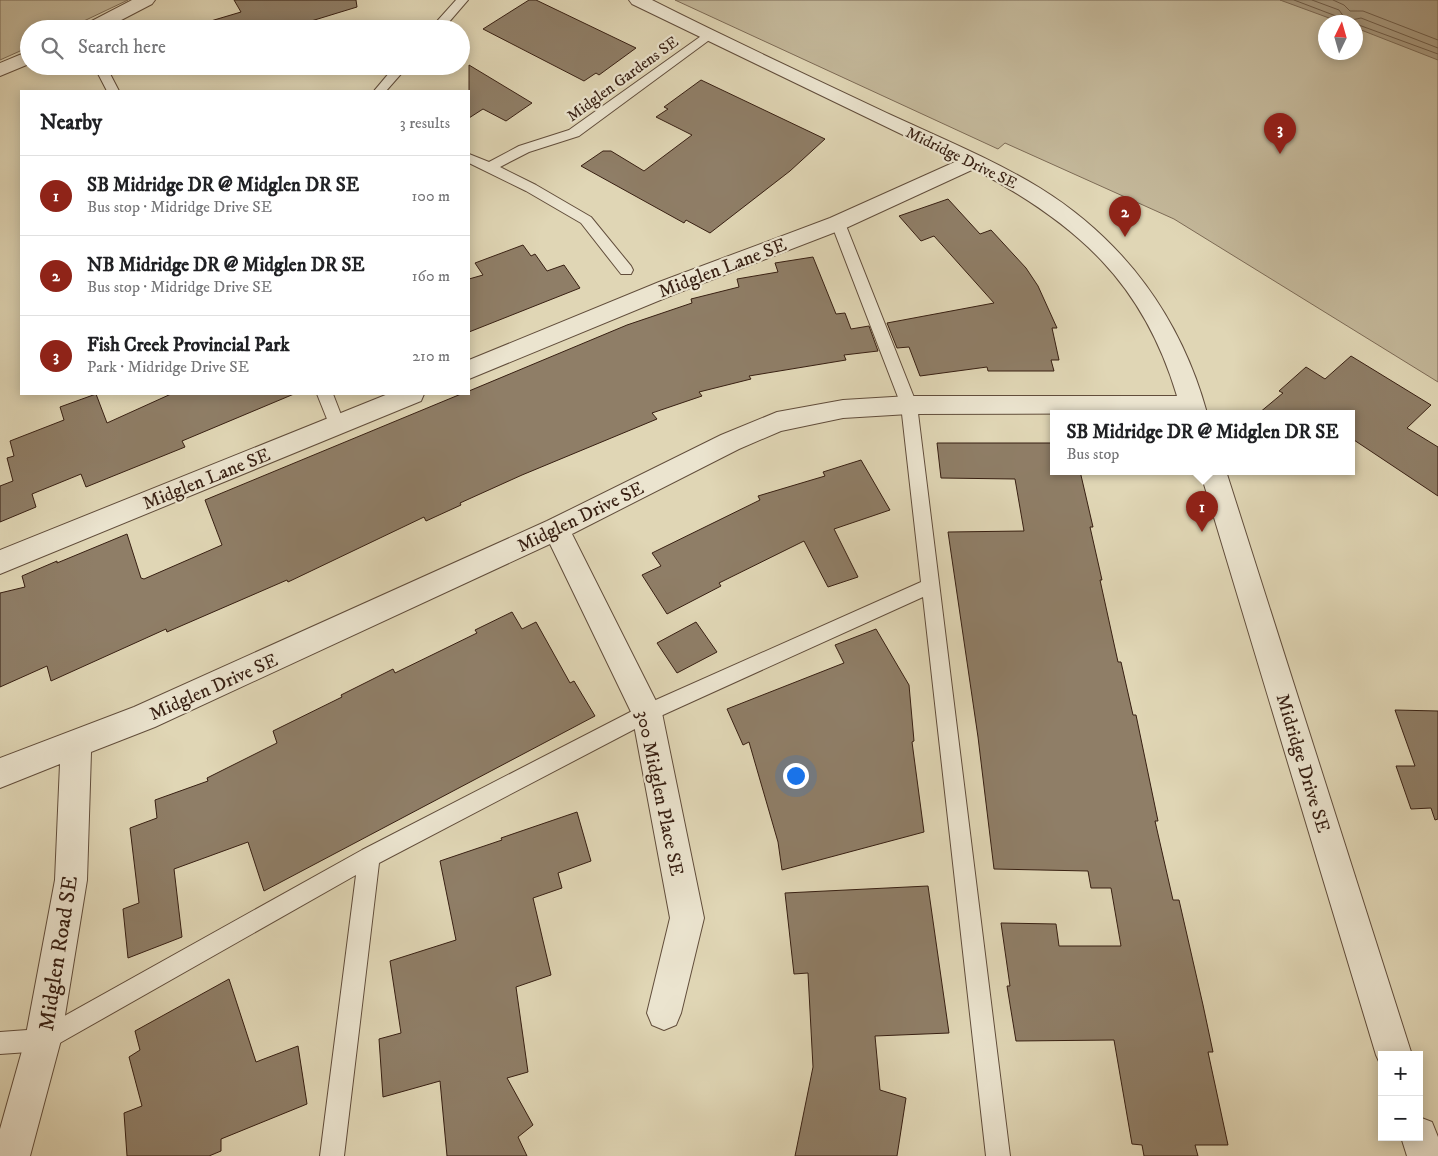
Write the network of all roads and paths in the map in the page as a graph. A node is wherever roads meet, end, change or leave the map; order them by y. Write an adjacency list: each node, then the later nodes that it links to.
1 (146, 0): 4 (street)
2 (462, 0): 5 (lane)
3 (638, 0): 6 (street, Midridge Drive SE)
4 (107, 20)
5 (444, 20)
6 (708, 36): 14 (street, Midridge Drive SE); 15 (lane, Midglen Gardens SE)
7 (20, 61): 8 (street)
8 (0, 70)
9 (105, 75): 11 (lane)
10 (394, 75): 12 (lane)
11 (112, 90)
12 (381, 90)
13 (470, 158): 15 (lane)
14 (975, 161): 16 (street, Midglen Lane SE); 22 (street, Midridge Drive SE)
15 (489, 167): 17 (lane)
16 (838, 223): 18 (street, Midglen Lane SE); 21 (lane)
17 (626, 270)
18 (470, 370)
19 (325, 395): 23 (lane)
20 (410, 395): 23 (street, Midglen Lane SE)
21 (909, 405): 22 (street, Midglen Drive SE); 25 (street, Midglen Drive SE); 27 (lane)
22 (1193, 409)
23 (337, 425): 26 (street, Midglen Lane SE)
24 (1214, 475): 35 (street, Midridge Drive SE)
25 (556, 529): 28 (street, 300 Midglen Place SE); 29 (street, Midglen Drive SE)
26 (0, 562)
27 (930, 586): 28 (lane); 39 (lane)
28 (647, 713): 31 (lane); 32 (street, 300 Midglen Place SE)
29 (76, 745): 30 (street, Midglen Drive SE); 33 (street, Midglen Road SE)
30 (0, 773)
31 (369, 857): 33 (lane); 38 (lane)
32 (664, 1013)
33 (43, 1040): 34 (lane); 37 (street, Midglen Road SE)
34 (0, 1043)
35 (1393, 1051)
36 (1421, 1141): 40 (street)
37 (11, 1156)
38 (332, 1156)
39 (998, 1156)
40 (1426, 1156)

